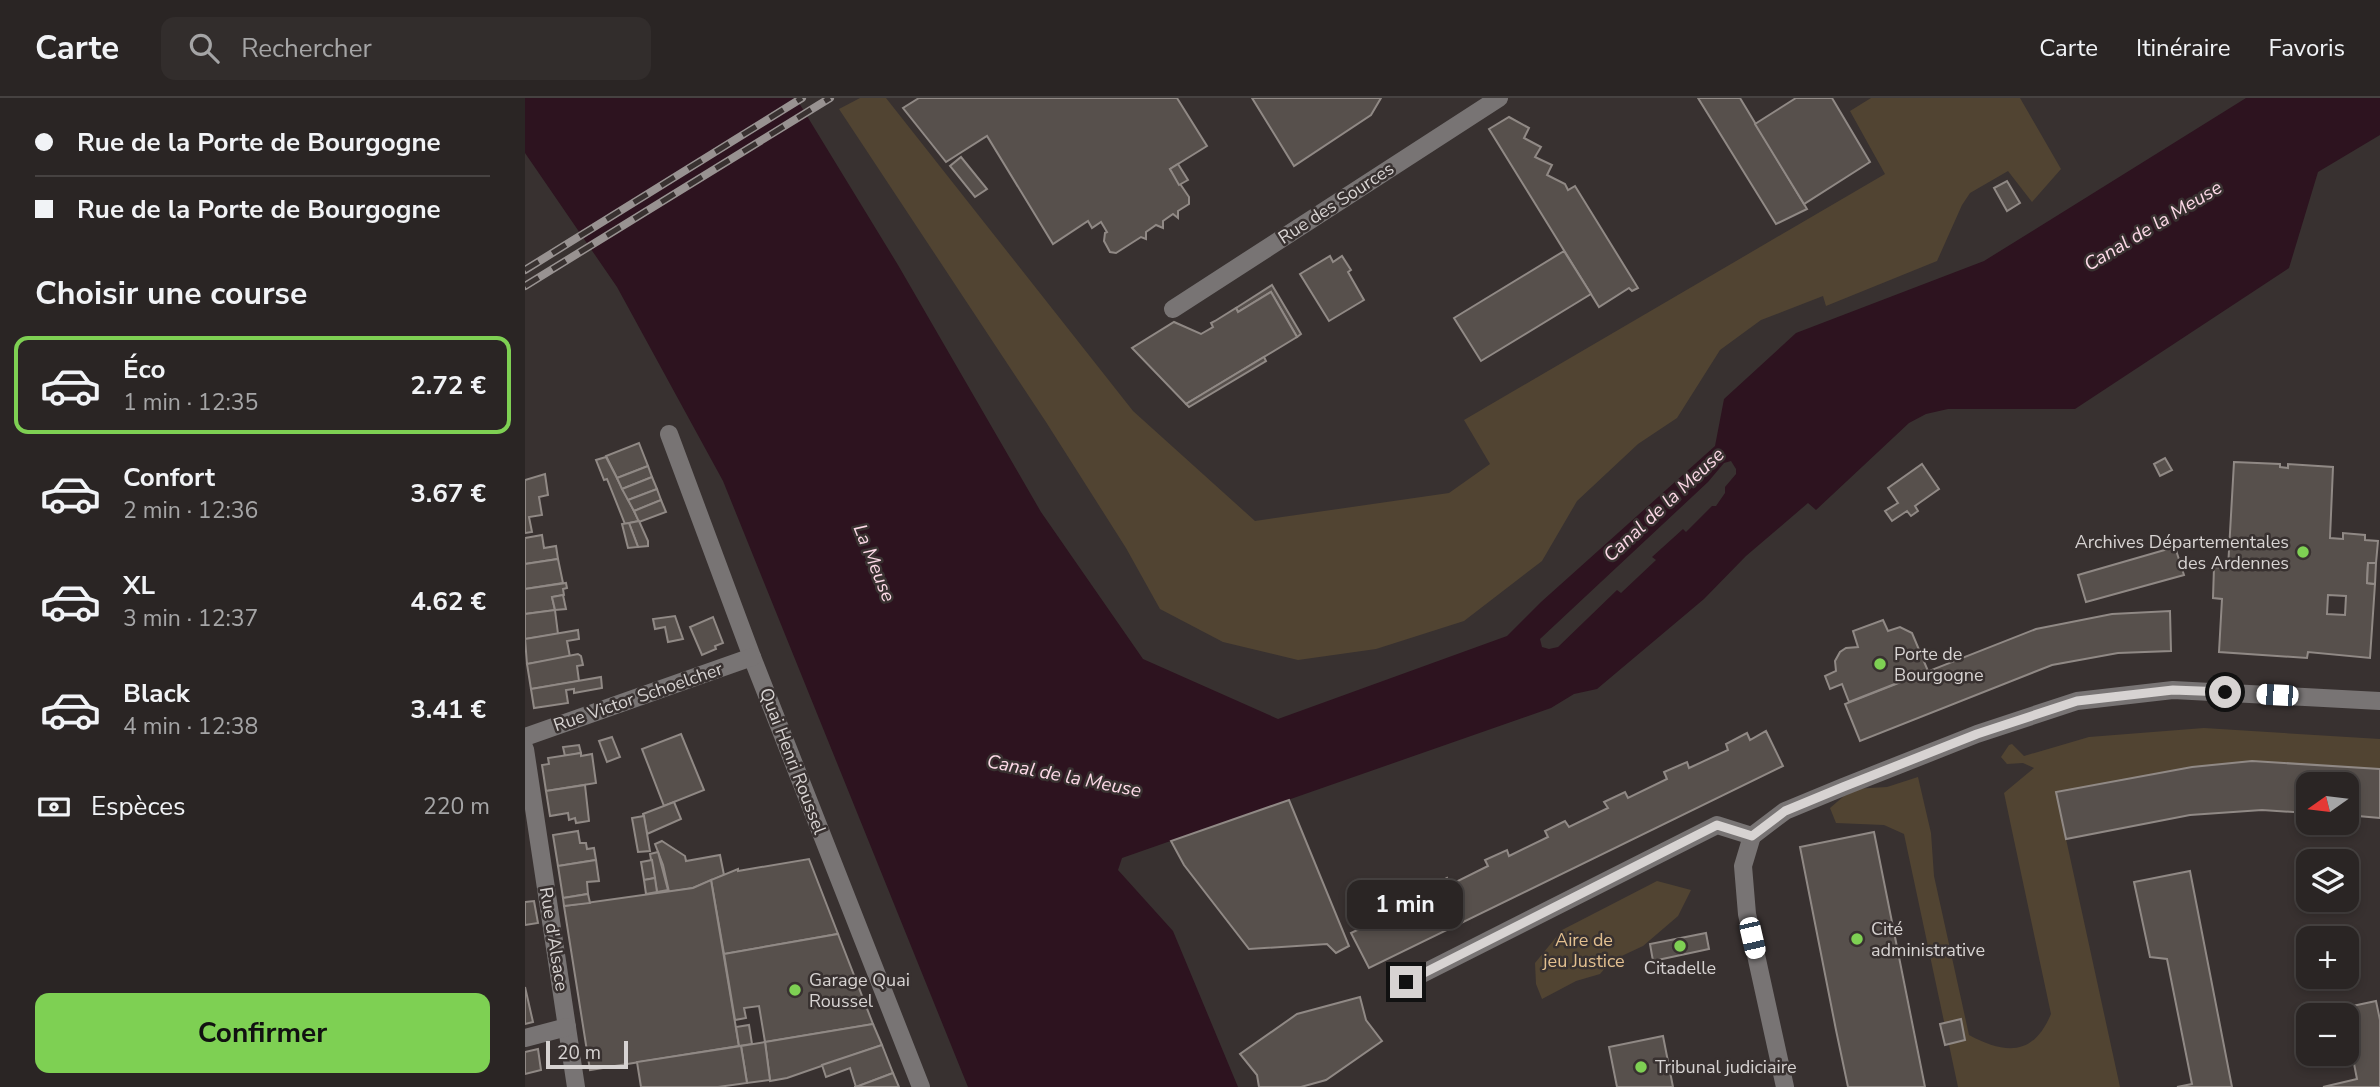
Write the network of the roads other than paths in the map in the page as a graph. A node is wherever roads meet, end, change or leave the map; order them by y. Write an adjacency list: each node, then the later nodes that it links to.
1 (1499, 98): 2 (street, Rue des Sources)
2 (1173, 309)
3 (669, 434): 4 (street, Quai Henri Roussel)
4 (752, 657): 6 (street, Rue Victor Schoelcher); 14 (street, Quai Henri Roussel)
5 (2380, 701): 8 (street)
6 (525, 737)
7 (525, 749): 9 (street, Rue d'Alsace)
8 (1752, 836): 10 (street); 15 (street)
9 (532, 849): 11 (street, Rue d'Alsace)
10 (1406, 982)
11 (567, 1027): 12 (street); 13 (street, Rue d'Alsace)
12 (525, 1038)
13 (576, 1087)
14 (921, 1087)
15 (1786, 1087)

